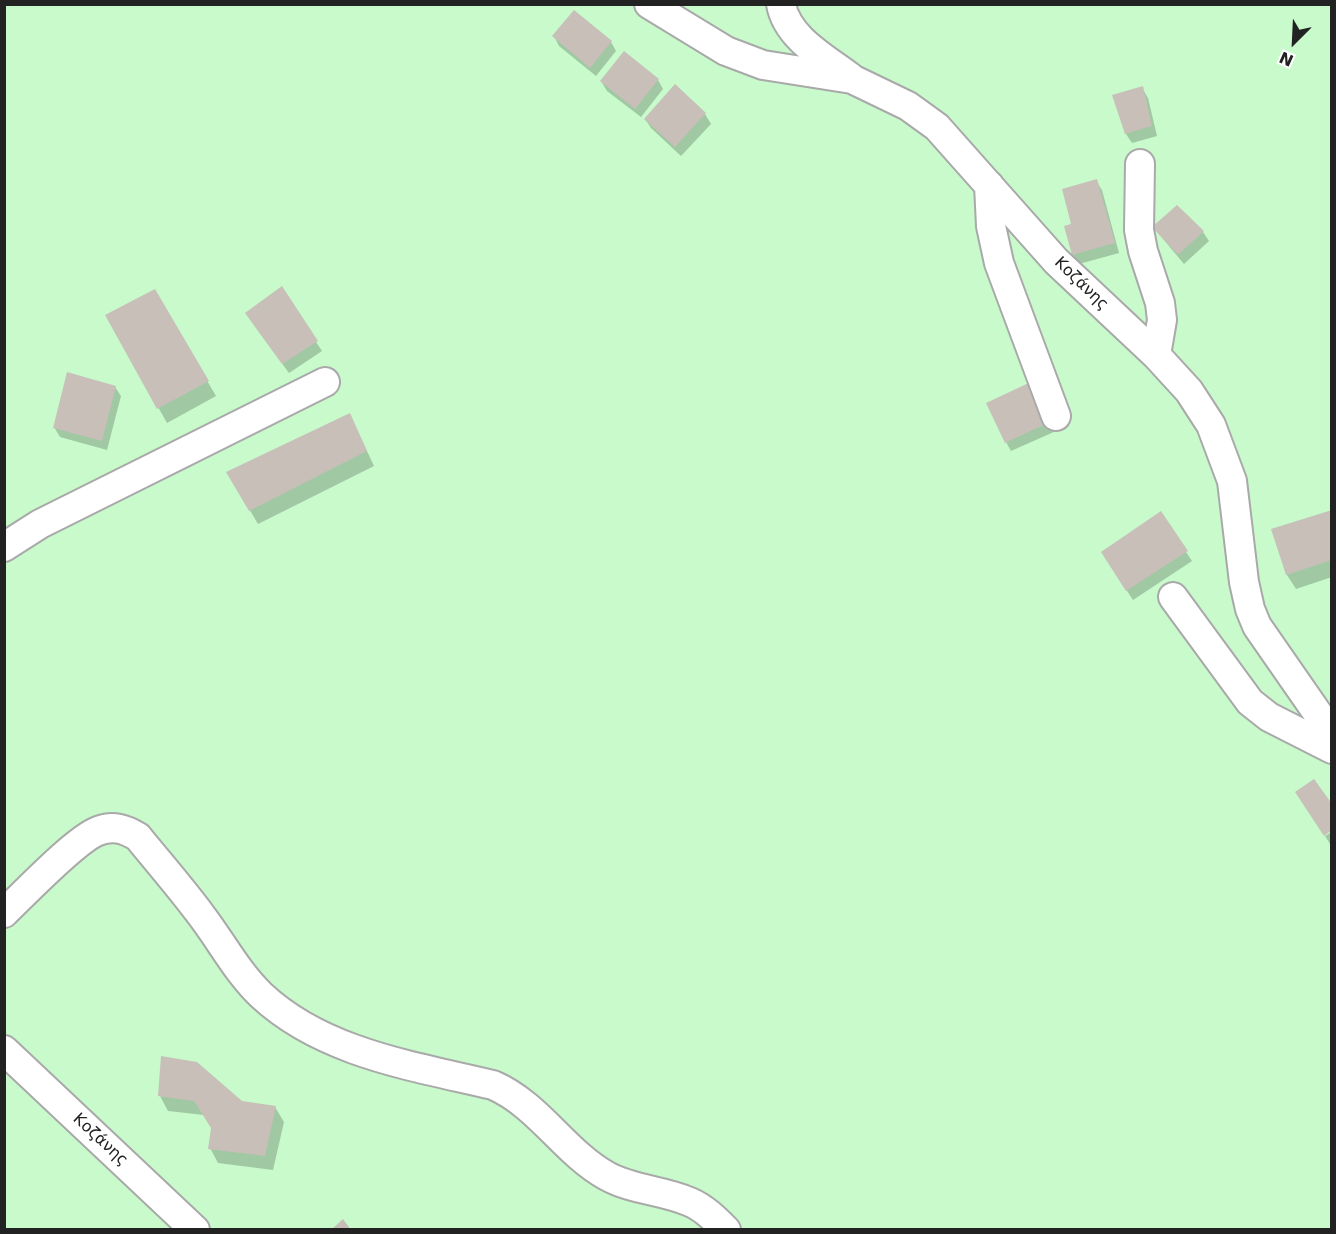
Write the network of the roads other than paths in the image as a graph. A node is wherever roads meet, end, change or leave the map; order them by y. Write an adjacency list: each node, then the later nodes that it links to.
1 (649, 4): 3 (street, Κοζάνης)
2 (781, 4): 3 (street)
3 (852, 79): 5 (street, Κοζάνης)
4 (1140, 164): 6 (street)
5 (989, 185): 6 (street, Κοζάνης); 8 (street)
6 (1156, 355): 11 (street, Κοζάνης)
7 (325, 382): 9 (street)
8 (1056, 416)
9 (4, 547)
10 (1173, 597): 12 (street)
11 (1332, 734)
12 (1332, 749)
13 (4, 913): 16 (street)
14 (4, 1050): 15 (street, Κοζάνης)
15 (195, 1230)
16 (726, 1230)

